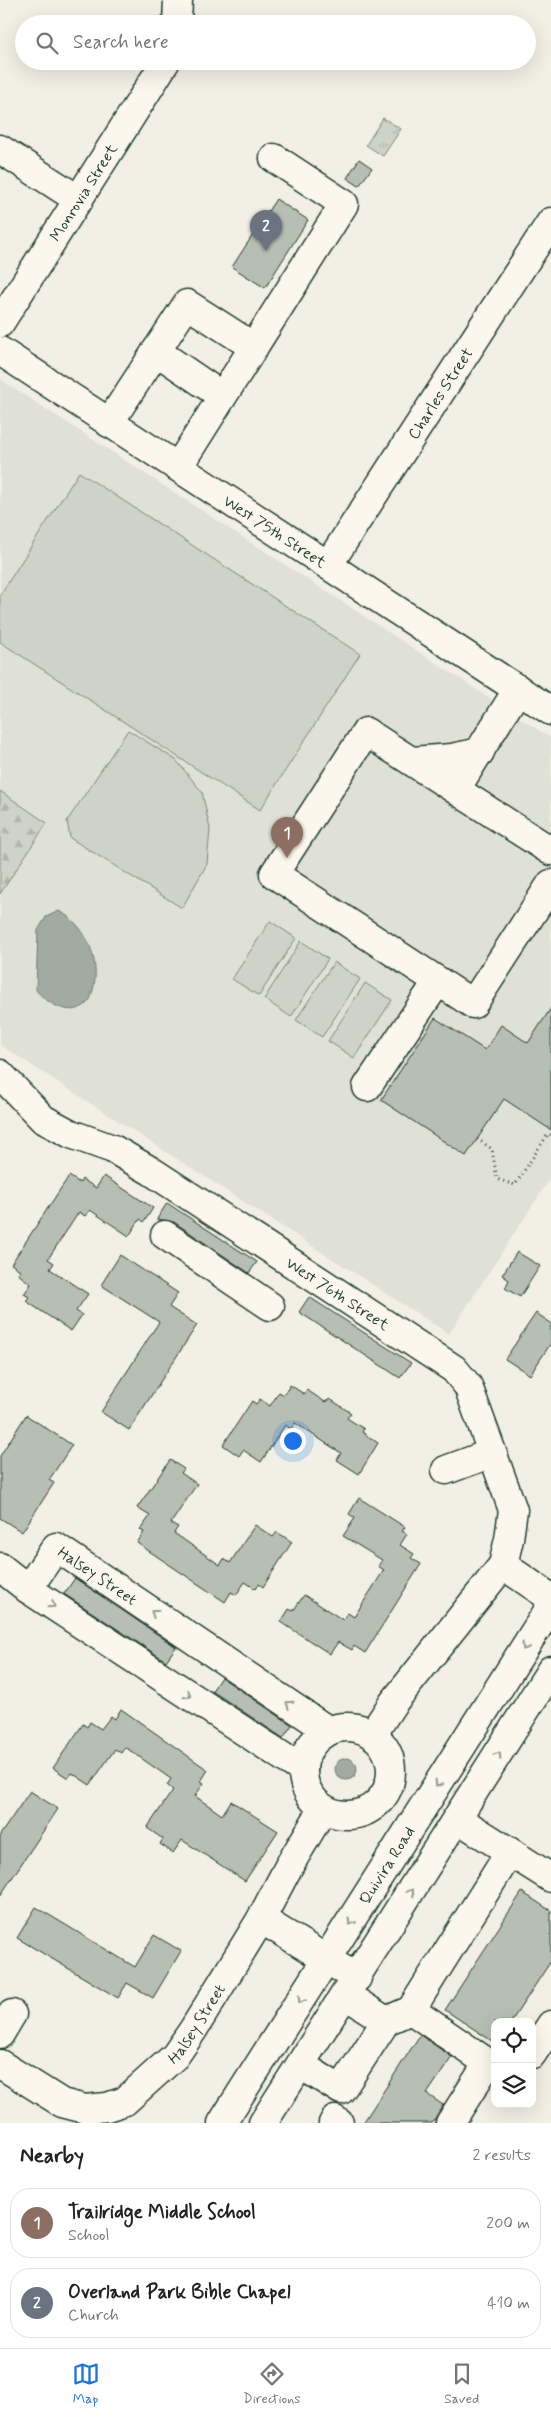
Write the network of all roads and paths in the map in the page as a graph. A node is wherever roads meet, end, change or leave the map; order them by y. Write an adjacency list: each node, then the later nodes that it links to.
1 (178, 0): 2 (street)
2 (177, 15)
3 (160, 70): 6 (street, Monrovia Street)
4 (0, 149): 6 (street)
5 (274, 158): 9 (street)
6 (79, 200): 8 (street, Monrovia Street)
7 (551, 222): 15 (street, Charles Street)
8 (0, 323)
9 (254, 347): 10 (street); 12 (street)
10 (156, 351): 12 (street); 13 (street)
11 (0, 352): 13 (street, West 75th Street)
12 (222, 396): 14 (street)
13 (110, 423): 14 (street, West 75th Street)
14 (178, 467): 15 (street, West 75th Street)
15 (328, 565): 16 (street, West 75th Street)
16 (518, 690): 17 (street, West 75th Street); 18 (street)
17 (551, 711)
18 (480, 752): 19 (street); 20 (street)
19 (412, 761): 20 (street); 23 (street)
20 (456, 790): 21 (street)
21 (551, 851)
22 (551, 884): 23 (street)
23 (438, 981): 25 (street)
24 (0, 1074): 30 (street, West 76th Street)
25 (367, 1086)
26 (551, 1135): 27 (path)
27 (477, 1139)
28 (165, 1235): 29 (street)
29 (270, 1306)
30 (492, 1453): 31 (street); 32 (street, West 76th Street)
31 (446, 1470)
32 (502, 1565): 35 (street); 39 (street)
33 (0, 1567): 34 (street)
34 (28, 1588): 38 (street, Halsey Street, one-way to 34); 40 (street, one-way to 40)
35 (551, 1598)
36 (551, 1606): 46 (street, Quivira Road, one-way to 46)
37 (551, 1670): 42 (street, one-way to 37)
38 (329, 1731): 39 (street); 40 (street)
39 (372, 1735): 41 (street)
40 (303, 1770): 41 (street)
41 (323, 1809): 45 (street, Halsey Street)
42 (458, 1819): 43 (street); 47 (street, one-way to 42)
43 (510, 1852): 44 (street); 48 (street)
44 (551, 1878)
45 (262, 1919): 46 (street); 53 (street, Halsey Street)
46 (327, 1959): 47 (street); 56 (street, Quivira Road, one-way to 56)
47 (352, 1986): 49 (street); 54 (street)
48 (411, 2010): 49 (street); 52 (street)
49 (386, 2021): 54 (street)
50 (551, 2025): 51 (street)
51 (536, 2048)
52 (491, 2062)
53 (0, 2064)
54 (301, 2064): 57 (street)
55 (491, 2064): 60 (street)
56 (222, 2123)
57 (264, 2123)
58 (333, 2123): 59 (street)
59 (339, 2123)
60 (450, 2123)

